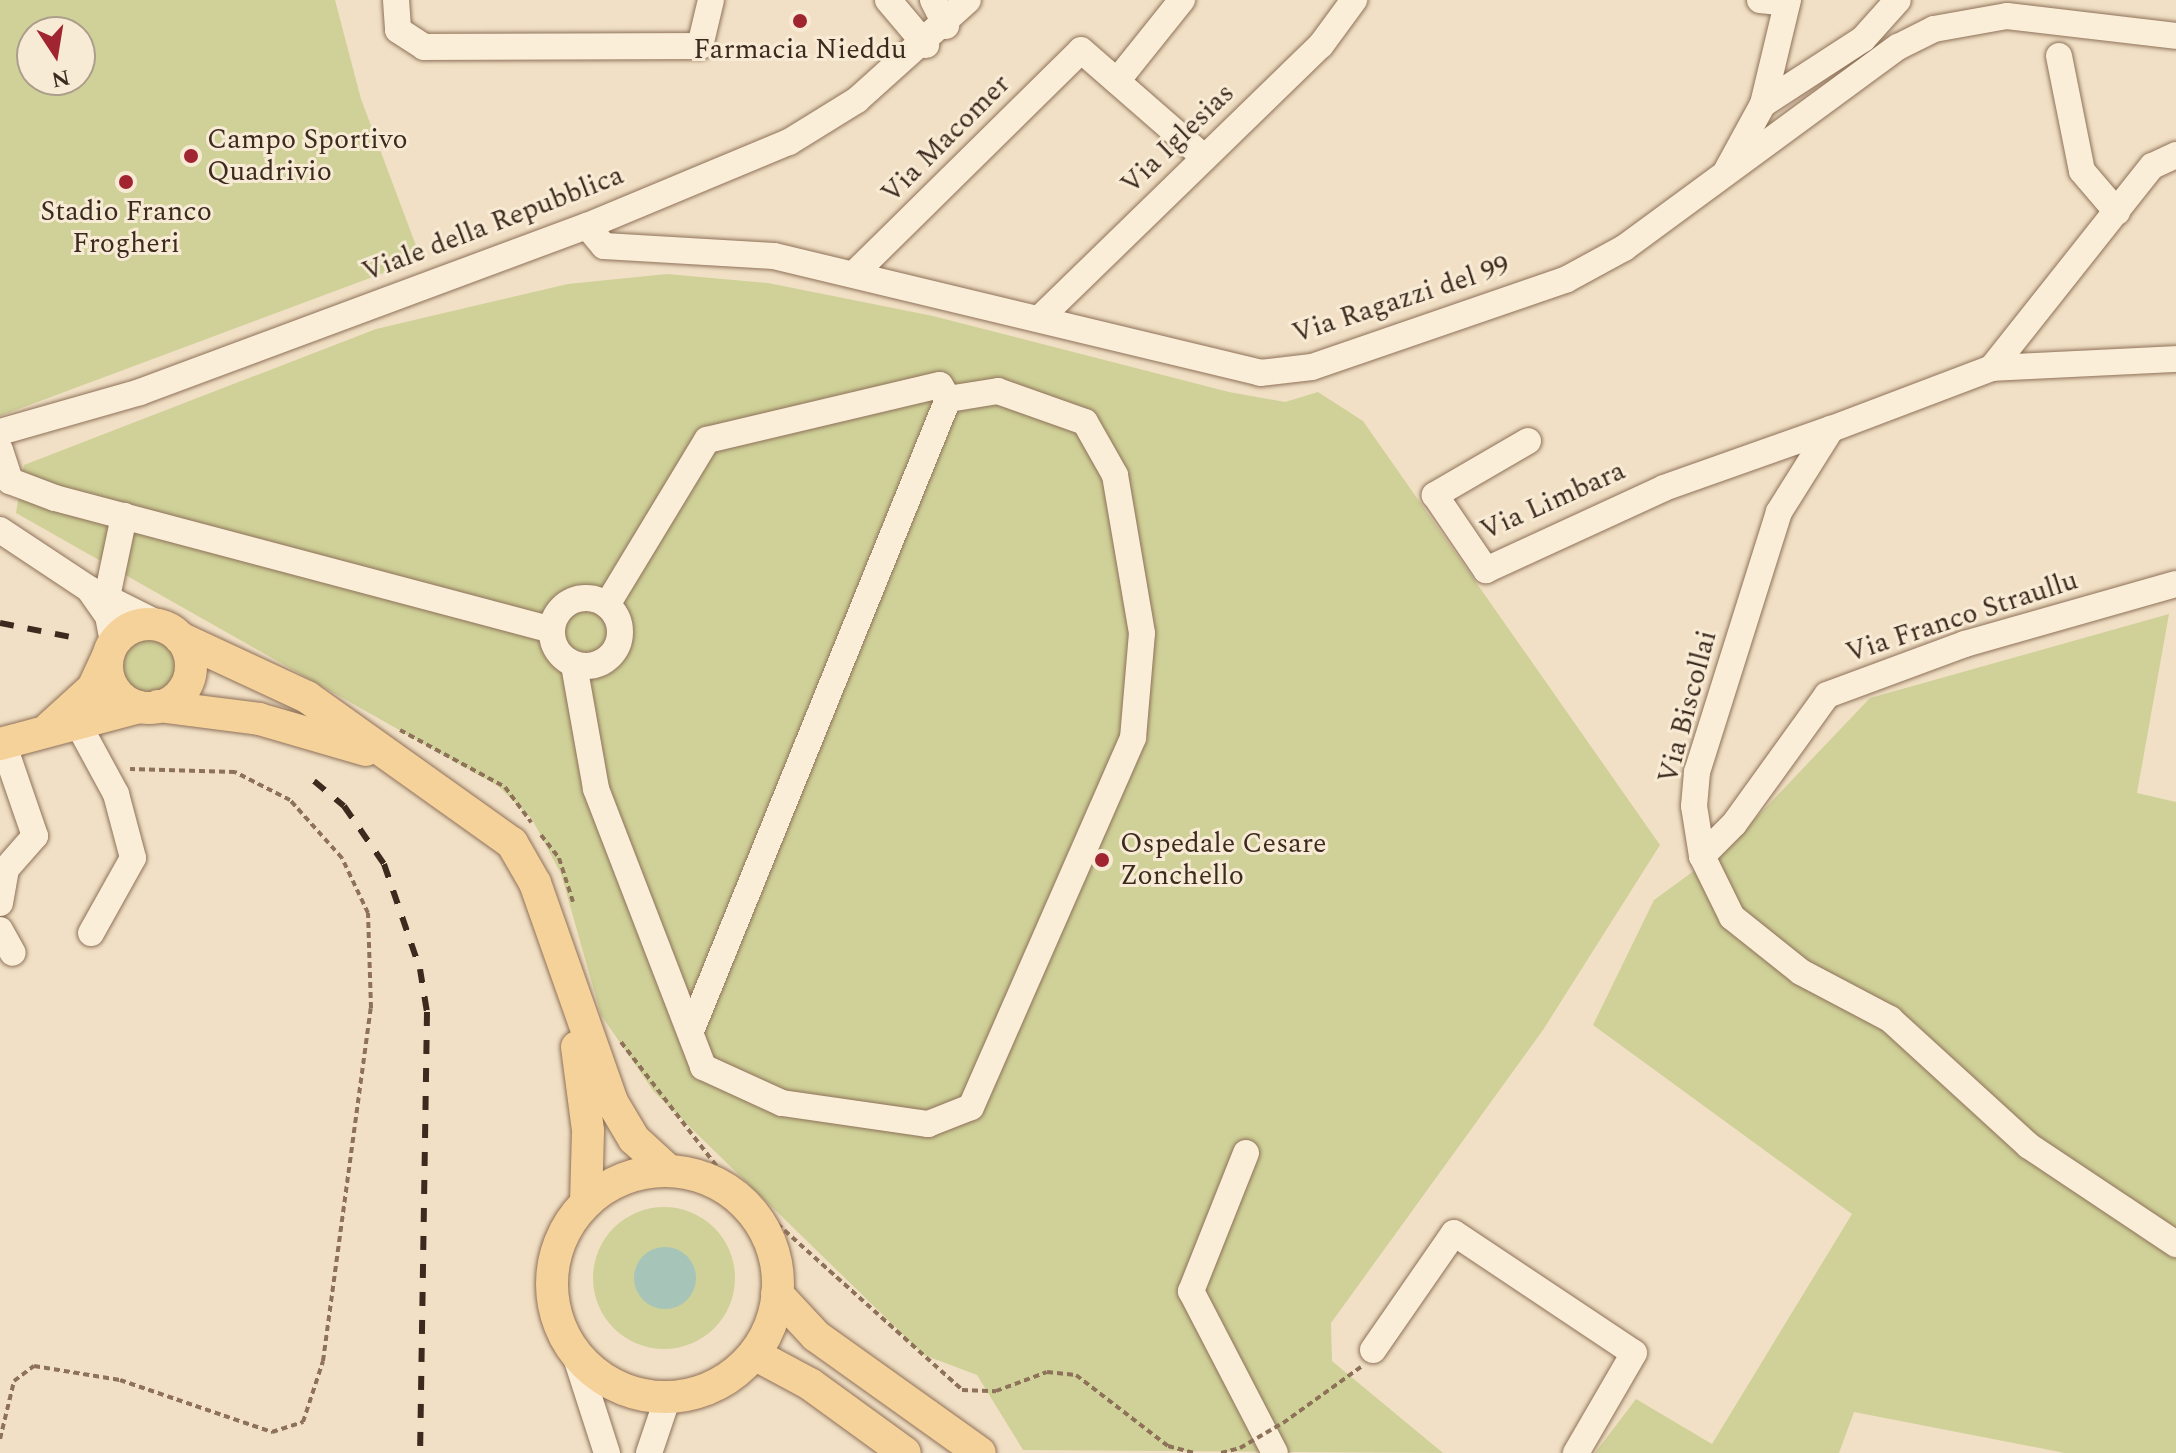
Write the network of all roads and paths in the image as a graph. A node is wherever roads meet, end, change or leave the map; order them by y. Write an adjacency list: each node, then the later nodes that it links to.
1 (396, 0): 2 (street)
2 (711, 0)
3 (888, 0): 15 (street)
4 (933, 0): 13 (street)
5 (968, 0): 13 (street, Viale della Repubblica)
6 (1182, 0): 17 (street)
7 (1354, 0): 20 (street, Via Iglesias)
8 (1760, 0): 11 (street)
9 (1898, 0): 18 (street)
10 (2091, 0): 12 (street)
11 (1788, 2): 18 (street)
12 (2060, 18): 14 (street, Via Ragazzi del 99); 21 (street, Via Ragazzi del 99)
13 (946, 26): 15 (street, Viale della Repubblica)
14 (2176, 36)
15 (926, 45): 23 (street, Viale della Repubblica)
16 (2059, 56): 22 (street)
17 (1117, 81): 20 (street); 24 (street, Via Macomer)
18 (1763, 104): 21 (street)
19 (2176, 155): 22 (street)
20 (1205, 158): 25 (street, Via Iglesias)
21 (1727, 170): 25 (street, Via Ragazzi del 99)
22 (2117, 212): 27 (street)
23 (587, 226): 24 (street, Via Ragazzi del 99); 30 (street, Viale della Repubblica)
24 (855, 273): 25 (street, Via Ragazzi del 99)
25 (1040, 318)
26 (2176, 359): 27 (street)
27 (1992, 368): 29 (street)
28 (948, 399): 39 (street); 54 (street); 54 (street)
29 (1831, 429): 31 (street, Via Limbara); 49 (street, Via Biscollai)
30 (0, 432)
31 (1528, 441)
32 (0, 450): 33 (street)
33 (124, 516): 38 (street); 40 (street)
34 (0, 530): 36 (street)
35 (0, 546): 36 (street)
36 (40, 558): 38 (street)
37 (2176, 584): 49 (street, Via Franco Straullu)
38 (98, 593): 41 (street); 42 (street)
39 (607, 605): 40 (street); 43 (street)
40 (552, 630): 43 (street)
41 (171, 632): 42 (main road); 44 (main road); 47 (main road)
42 (110, 650): 44 (main road); 45 (main road)
43 (574, 665): 54 (street)
44 (149, 706): 45 (main road); 47 (main road)
45 (63, 726): 46 (main road); 48 (street)
46 (1, 743): 50 (street)
47 (385, 756): 51 (path); 53 (main road)
48 (103, 769): 52 (street); 65 (path)
49 (1702, 856): 59 (street, Via Biscollai)
50 (0, 903)
51 (578, 917)
52 (91, 933)
53 (570, 996): 57 (main road); 58 (main road)
54 (691, 1031)
55 (616, 1036): 70 (path)
56 (1246, 1153): 72 (street)
57 (669, 1171): 58 (main road); 60 (main road)
58 (586, 1203): 62 (main road)
59 (2176, 1244)
60 (777, 1294): 63 (main road); 69 (main road)
61 (1373, 1350): 71 (path, bridge); 73 (street)
62 (575, 1354): 64 (main road); 66 (street)
63 (754, 1354): 64 (main road); 68 (main road)
64 (668, 1397): 67 (street)
65 (0, 1439)
66 (607, 1453)
67 (649, 1453)
68 (905, 1453)
69 (980, 1453)
70 (1194, 1453)
71 (1221, 1453)
72 (1275, 1453)
73 (1576, 1453)

